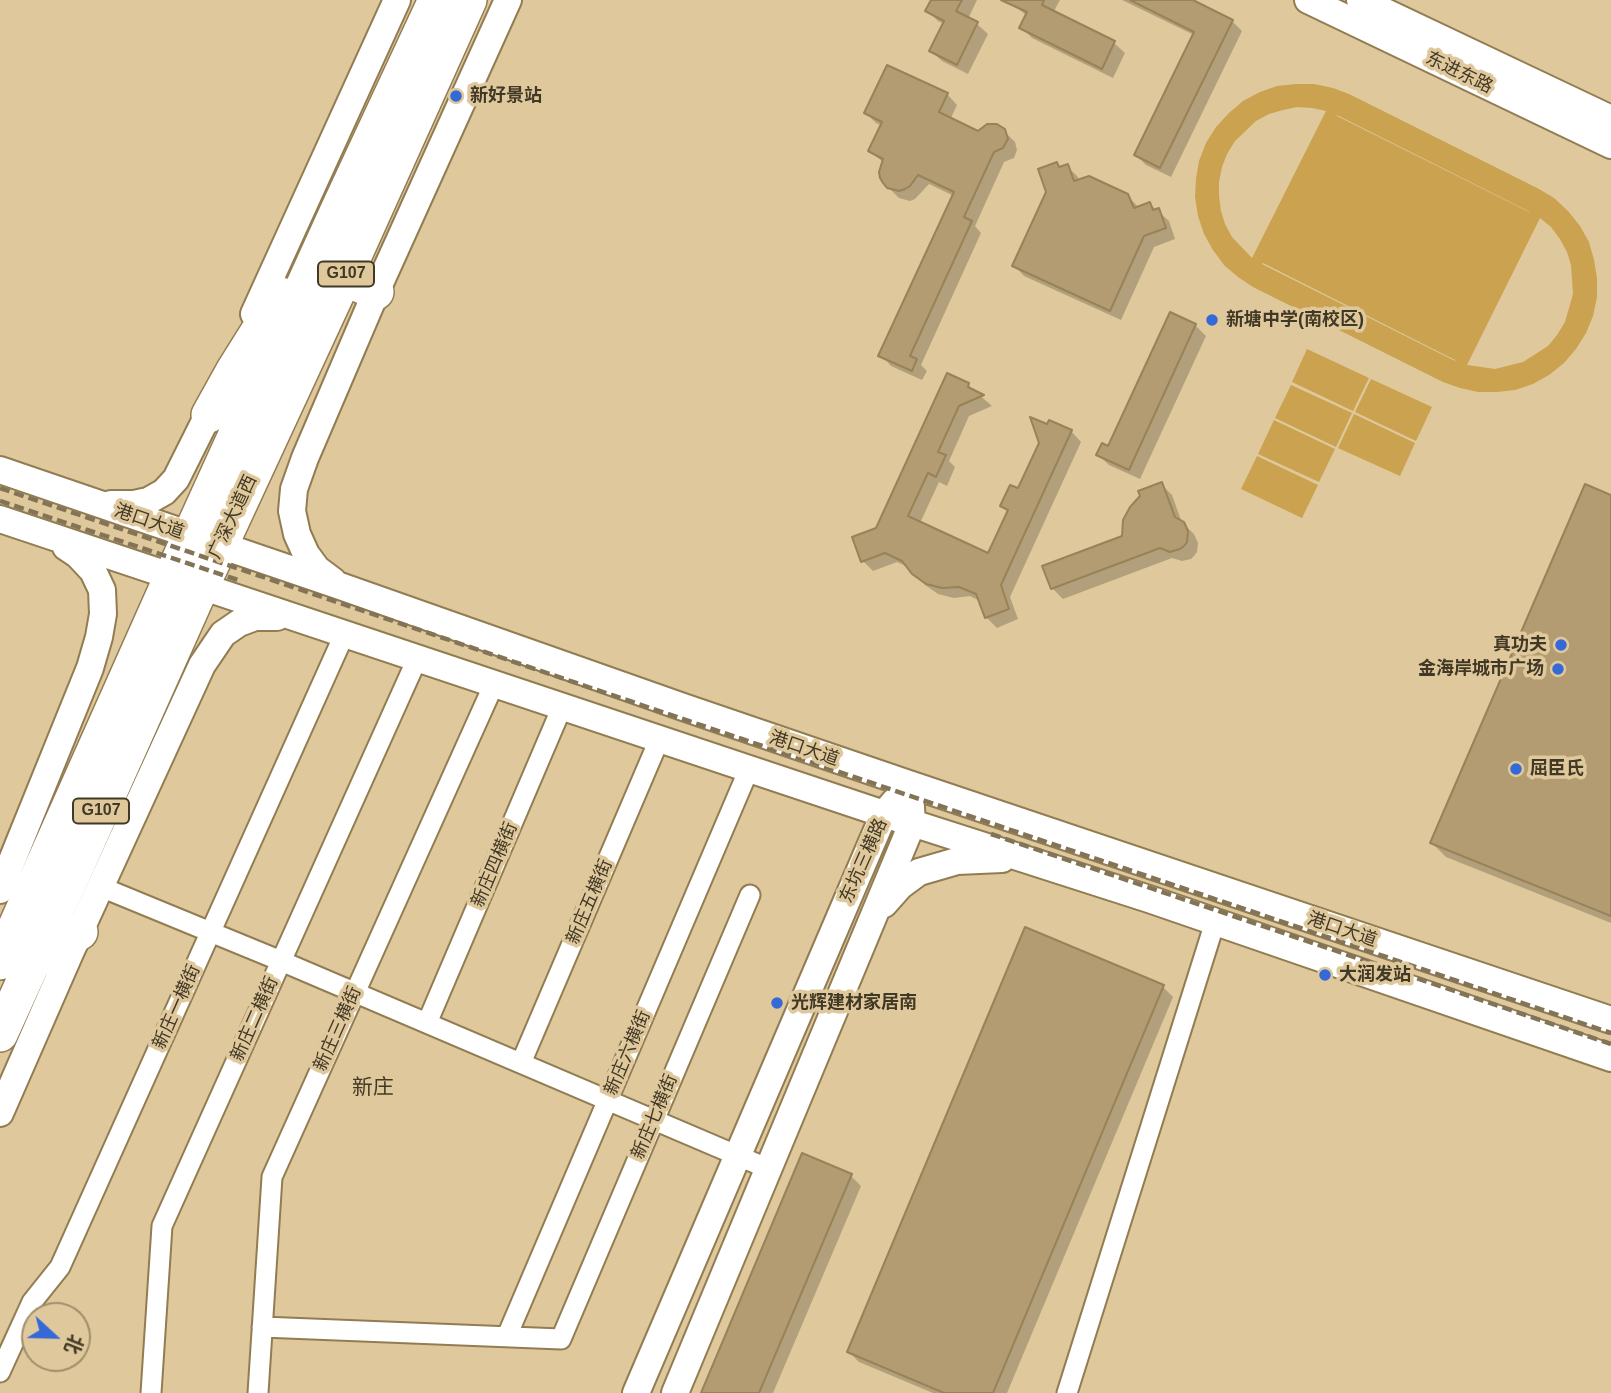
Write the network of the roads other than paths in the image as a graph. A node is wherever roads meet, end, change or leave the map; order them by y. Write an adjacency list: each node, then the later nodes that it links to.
1 (397, 0): 12 (street)
2 (436, 0): 9 (highway, 广深大道西 / G107)
3 (469, 0): 10 (highway, 广深大道西 / G107)
4 (508, 0): 11 (street)
5 (1308, 0): 8 (street, 东进东路)
6 (1360, 0): 7 (street, 东进东路)
7 (1611, 119)
8 (1611, 145)
9 (339, 208): 12 (highway); 17 (highway, 广深大道西 / G107)
10 (344, 278): 11 (highway); 17 (highway, 广深大道西 / G107)
11 (376, 292): 19 (street)
12 (209, 415): 14 (street)
13 (0, 471): 14 (street, 港口大道)
14 (95, 504): 17 (street, 港口大道)
15 (0, 519): 16 (street, 港口大道)
16 (50, 537): 18 (street, 港口大道); 32 (street)
17 (205, 541): 18 (highway, 广深大道西 / G107); 19 (street, 港口大道)
18 (186, 582): 20 (street, 港口大道); 39 (highway, 广深大道西 / G107)
19 (340, 586): 27 (street, 港口大道)
20 (300, 620): 21 (street, 港口大道); 31 (street)
21 (344, 635): 22 (street, 港口大道); 37 (street, 新庄一横街)
22 (417, 659): 23 (street, 港口大道); 38 (street, 新庄二横街)
23 (494, 684): 24 (street, 港口大道); 40 (street, 新庄三横街)
24 (562, 707): 25 (street, 港口大道); 42 (street, 新庄四横街)
25 (659, 740): 26 (street, 港口大道); 45 (street, 新庄五横街)
26 (749, 769): 28 (street, 港口大道); 46 (street, 新庄六横街)
27 (909, 784): 28 (street, 东坑三横路); 29 (street, 东坑三横路); 41 (street, 港口大道)
28 (884, 814): 29 (street, 港口大道); 49 (street, 东坑三横路)
29 (912, 824): 30 (street, 港口大道); 34 (street, 东坑三横路)
30 (1020, 858): 34 (street); 35 (street, 港口大道)
31 (101, 887): 36 (street); 37 (street)
32 (0, 890)
33 (750, 895): 48 (street, 新庄七横街)
34 (874, 916): 50 (street, 东坑三横路)
35 (1215, 922): 44 (street, 港口大道); 58 (street)
36 (80, 932): 39 (highway); 47 (street)
37 (211, 932): 38 (street); 53 (street, 新庄一横街)
38 (281, 961): 40 (street); 54 (street, 新庄二横街)
39 (17, 962): 43 (highway, 广深大道西 / G107)
40 (355, 993): 42 (street); 51 (street, 新庄三横街)
41 (1611, 1020)
42 (427, 1023): 45 (street)
43 (0, 1034)
44 (1611, 1058)
45 (521, 1063): 46 (street)
46 (608, 1101): 48 (street); 52 (street, 新庄六横街)
47 (0, 1113)
48 (654, 1120): 49 (street); 52 (street, 新庄七横街)
49 (737, 1156): 50 (street); 56 (street, 东坑三横路)
50 (769, 1169): 57 (street, 东坑三横路)
51 (262, 1327): 52 (street); 55 (street, 新庄三横街)
52 (508, 1336)
53 (0, 1372)
54 (151, 1393)
55 (258, 1393)
56 (636, 1393)
57 (675, 1393)
58 (1067, 1393)

